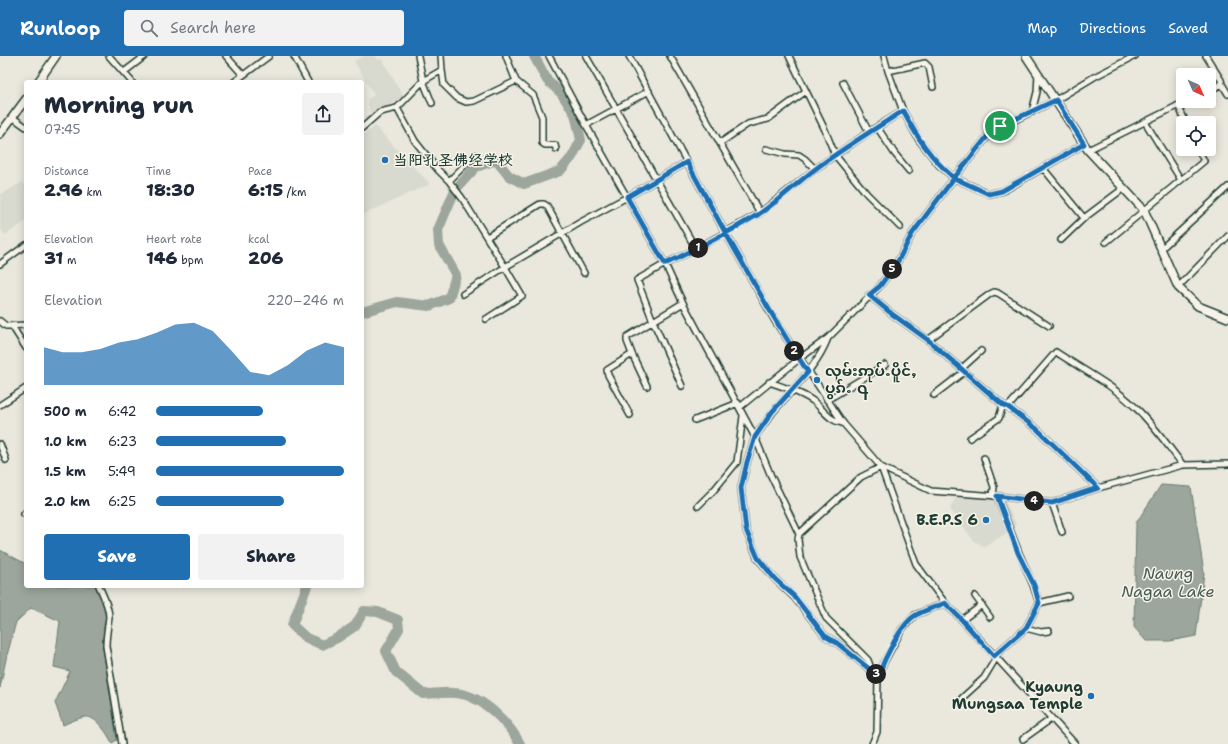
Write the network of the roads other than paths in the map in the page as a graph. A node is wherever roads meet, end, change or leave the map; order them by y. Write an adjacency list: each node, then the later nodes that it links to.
1 (56, 56): 24 (street)
2 (109, 56): 20 (street)
3 (145, 56): 20 (street)
4 (226, 56): 23 (street)
5 (269, 56): 23 (street)
6 (294, 56): 27 (street)
7 (418, 56): 29 (street)
8 (441, 56): 19 (street)
9 (506, 56): 28 (street)
10 (549, 56): 47 (street)
11 (586, 56): 42 (street)
12 (629, 56): 34 (street)
13 (670, 56): 53 (street)
14 (789, 56): 35 (street)
15 (884, 56): 21 (street)
16 (1026, 56): 22 (street)
17 (1135, 56): 37 (street)
18 (1206, 56): 31 (street)
19 (442, 70): 28 (street); 29 (street)
20 (124, 72): 25 (street)
21 (888, 72): 33 (street); 43 (street)
22 (1038, 74): 37 (street); 44 (street)
23 (243, 75): 26 (street)
24 (39, 80)
25 (130, 80)
26 (237, 80)
27 (307, 80)
28 (516, 80): 55 (street)
29 (423, 81): 39 (street); 41 (street)
30 (843, 83): 51 (street)
31 (1222, 84): 32 (street); 36 (street)
32 (1216, 87)
33 (933, 88)
34 (649, 91): 42 (street); 60 (street)
35 (806, 91): 53 (street); 58 (street)
36 (1228, 94)
37 (1056, 100): 44 (street); 54 (street)
38 (24, 102): 45 (street)
39 (432, 103)
40 (1176, 106): 46 (street)
41 (398, 108): 49 (street); 67 (street)
42 (616, 108): 47 (street); 65 (street)
43 (903, 111): 50 (street); 64 (street)
44 (1032, 112): 64 (street)
45 (12, 117): 48 (street); 52 (street)
46 (1145, 122): 54 (street); 66 (street)
47 (586, 124): 70 (street)
48 (24, 126)
49 (364, 126)
50 (877, 127): 51 (street); 63 (street)
51 (869, 132): 58 (street)
52 (0, 134)
53 (720, 142): 72 (street)
54 (1086, 147): 61 (street); 69 (street)
55 (556, 149)
56 (766, 149): 62 (street)
57 (475, 155): 67 (street)
58 (835, 155): 62 (street); 74 (street)
59 (1202, 156): 66 (street)
60 (687, 162): 65 (street); 75 (street)
61 (1043, 168): 64 (street); 73 (street)
62 (815, 169): 72 (street)
63 (909, 171)
64 (954, 178): 90 (street)
65 (656, 180): 70 (street); 83 (street)
66 (1181, 180): 71 (street)
67 (449, 181): 78 (street)
68 (1228, 187): 82 (street)
69 (1124, 188): 71 (street); 73 (street)
70 (627, 197): 76 (street); 85 (street)
71 (1144, 210): 80 (street); 82 (street)
72 (760, 213): 75 (street)
73 (1084, 218): 79 (street)
74 (900, 227)
75 (725, 232): 83 (street); 105 (street)
76 (561, 234): 78 (street); 86 (street); 87 (street)
77 (1228, 236): 88 (street)
78 (487, 237): 86 (street)
79 (1061, 240)
80 (1106, 242)
81 (24, 246): 84 (street)
82 (1162, 248): 88 (street)
83 (696, 249): 85 (street)
84 (0, 264)
85 (665, 264): 91 (street); 95 (street)
86 (505, 267): 89 (street); 93 (street)
87 (584, 273)
88 (1178, 287): 92 (street)
89 (463, 294)
90 (869, 295): 100 (street); 101 (street)
91 (683, 303): 95 (street); 117 (street)
92 (1228, 318)
93 (486, 319)
94 (0, 321): 97 (street)
95 (653, 321): 104 (street); 111 (street)
96 (24, 325): 97 (street)
97 (9, 326): 99 (street); 102 (street)
98 (1049, 326): 101 (street)
99 (0, 330)
100 (828, 338): 105 (street); 108 (street)
101 (928, 340): 107 (street)
102 (24, 345)
103 (981, 351): 107 (street)
104 (632, 354): 110 (street); 119 (street)
105 (799, 359): 108 (street); 109 (street)
106 (885, 364): 115 (street)
107 (962, 371): 114 (street); 118 (street)
108 (808, 372): 113 (street); 115 (street)
109 (769, 382): 113 (street); 117 (street)
110 (647, 386)
111 (682, 386)
112 (24, 389): 116 (street)
113 (792, 390): 122 (street); 123 (street)
114 (934, 395)
115 (827, 400): 122 (street)
116 (0, 405)
117 (738, 405): 120 (street); 121 (street)
118 (1006, 406): 124 (street); 129 (street); 131 (street)
119 (630, 415)
120 (743, 415): 123 (street); 134 (street)
121 (695, 420)
122 (843, 423): 130 (street)
123 (755, 437): 136 (street); 148 (street)
124 (970, 438)
125 (0, 444): 127 (street)
126 (984, 458): 132 (street)
127 (6, 460)
128 (1228, 464): 129 (street)
129 (1183, 465): 131 (street)
130 (881, 467): 132 (street); 136 (street); 140 (street)
131 (1098, 488): 133 (street)
132 (995, 496): 133 (street); 141 (street)
133 (1052, 503): 135 (street)
134 (698, 506)
135 (1062, 532)
136 (799, 534): 148 (street)
137 (100, 588): 153 (street)
138 (975, 596): 142 (street)
139 (1068, 596): 141 (street)
140 (945, 603): 144 (street); 149 (street)
141 (1039, 603): 145 (street)
142 (982, 605): 143 (street); 144 (street)
143 (990, 617)
144 (962, 620): 147 (street)
145 (1026, 628): 146 (street); 147 (street)
146 (1049, 631)
147 (995, 657): 150 (street); 151 (street)
148 (873, 672): 149 (street)
149 (878, 676): 154 (street)
150 (962, 698)
151 (1051, 719): 152 (street); 155 (street)
152 (1023, 739)
153 (122, 744)
154 (872, 744)
155 (1075, 744)

